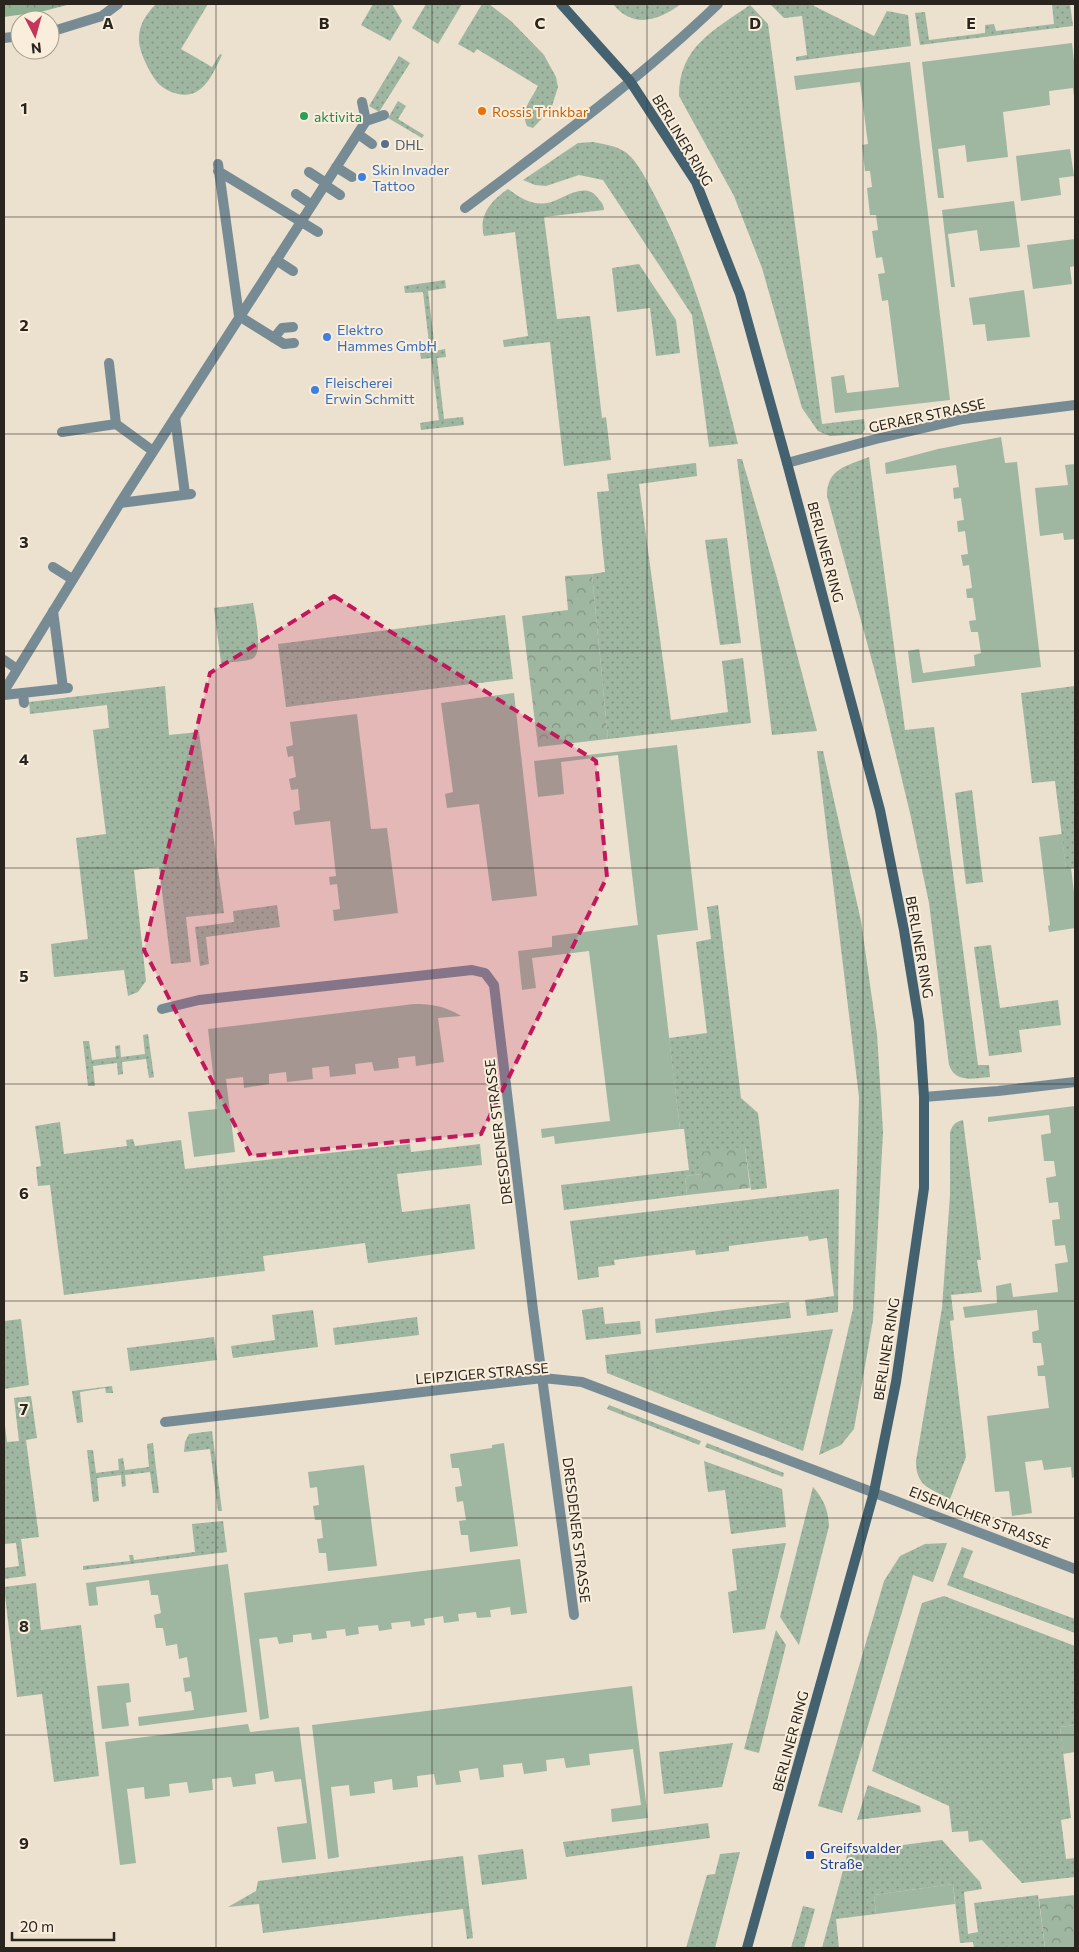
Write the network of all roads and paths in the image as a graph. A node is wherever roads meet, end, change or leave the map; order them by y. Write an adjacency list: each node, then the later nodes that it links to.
1 (118, 4): 4 (street)
2 (561, 4): 5 (street, BERLINER RING)
3 (718, 4): 5 (street)
4 (60, 29)
5 (630, 81): 18 (street); 33 (street, BERLINER RING)
6 (362, 102): 8 (street)
7 (384, 115): 8 (street)
8 (366, 121): 9 (street)
9 (358, 134): 10 (street); 11 (street)
10 (372, 144)
11 (336, 167): 13 (street); 14 (street)
12 (309, 172): 14 (street)
13 (352, 176)
14 (325, 184): 16 (street); 17 (street)
15 (296, 194): 17 (street)
16 (340, 195)
17 (312, 205): 19 (street)
18 (465, 208)
19 (301, 221): 20 (street); 21 (street); 23 (street)
20 (318, 232)
21 (276, 260): 22 (street); 23 (street)
22 (294, 271)
23 (239, 316): 25 (street); 29 (street)
24 (293, 327): 25 (street)
25 (274, 338): 26 (street)
26 (294, 343)
27 (109, 363): 30 (street)
28 (1075, 405): 33 (street, GERAER STRASSE)
29 (175, 416): 32 (street); 34 (street)
30 (116, 424): 31 (street); 32 (street)
31 (62, 432)
32 (153, 451): 34 (street)
33 (787, 463): 44 (street, BERLINER RING)
34 (120, 503): 36 (street)
35 (53, 567): 36 (street)
36 (72, 580): 37 (street)
37 (53, 611): 39 (street); 41 (street)
38 (4, 660): 39 (street)
39 (18, 669): 40 (street)
40 (4, 691)
41 (4, 695)
42 (162, 1009): 45 (street, DRESDENER STRASSE)
43 (1075, 1082): 44 (street)
44 (924, 1097): 47 (street, BERLINER RING)
45 (543, 1378): 46 (street, LEIPZIGER STRASSE); 47 (street, LEIPZIGER STRASSE); 49 (street, DRESDENER STRASSE)
46 (165, 1422)
47 (874, 1492): 48 (street, EISENACHER STRASSE); 50 (street, BERLINER RING)
48 (1075, 1569)
49 (574, 1615)
50 (748, 1948)

